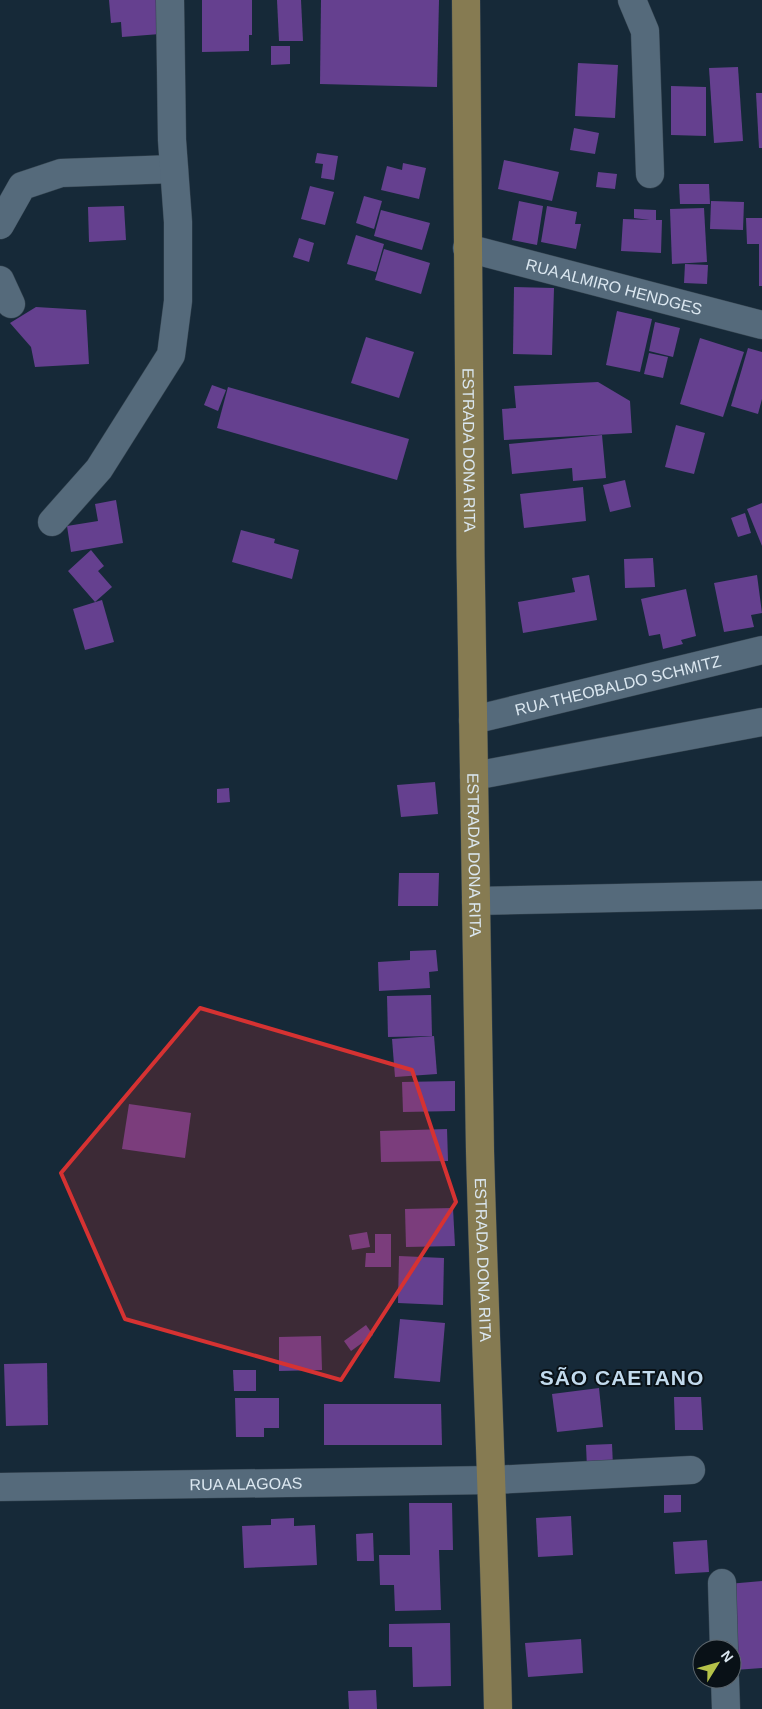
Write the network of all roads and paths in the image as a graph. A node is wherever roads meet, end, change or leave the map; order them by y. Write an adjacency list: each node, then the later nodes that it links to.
1 (170, 0): 4 (street)
2 (466, 0): 7 (main road, ESTRADA DONA RITA)
3 (632, 0): 5 (street)
4 (174, 169): 6 (street); 9 (street)
5 (650, 174)
6 (0, 225)
7 (467, 248): 8 (street, RUA ALMIRO HENDGES); 11 (main road, ESTRADA DONA RITA)
8 (762, 325)
9 (52, 522)
10 (762, 650): 11 (street, RUA THEOBALDO SCHMITZ)
11 (473, 720): 13 (main road, ESTRADA DONA RITA)
12 (762, 722): 13 (street)
13 (474, 776): 15 (main road, ESTRADA DONA RITA)
14 (762, 895): 15 (street)
15 (476, 901): 17 (main road, ESTRADA DONA RITA)
16 (690, 1470): 17 (street, RUA ALAGOAS)
17 (493, 1480): 18 (street, RUA ALAGOAS); 22 (main road, ESTRADA DONA RITA)
18 (0, 1487)
19 (722, 1583): 20 (street)
20 (724, 1639)
21 (725, 1689): 23 (street)
22 (498, 1709)
23 (726, 1709)

